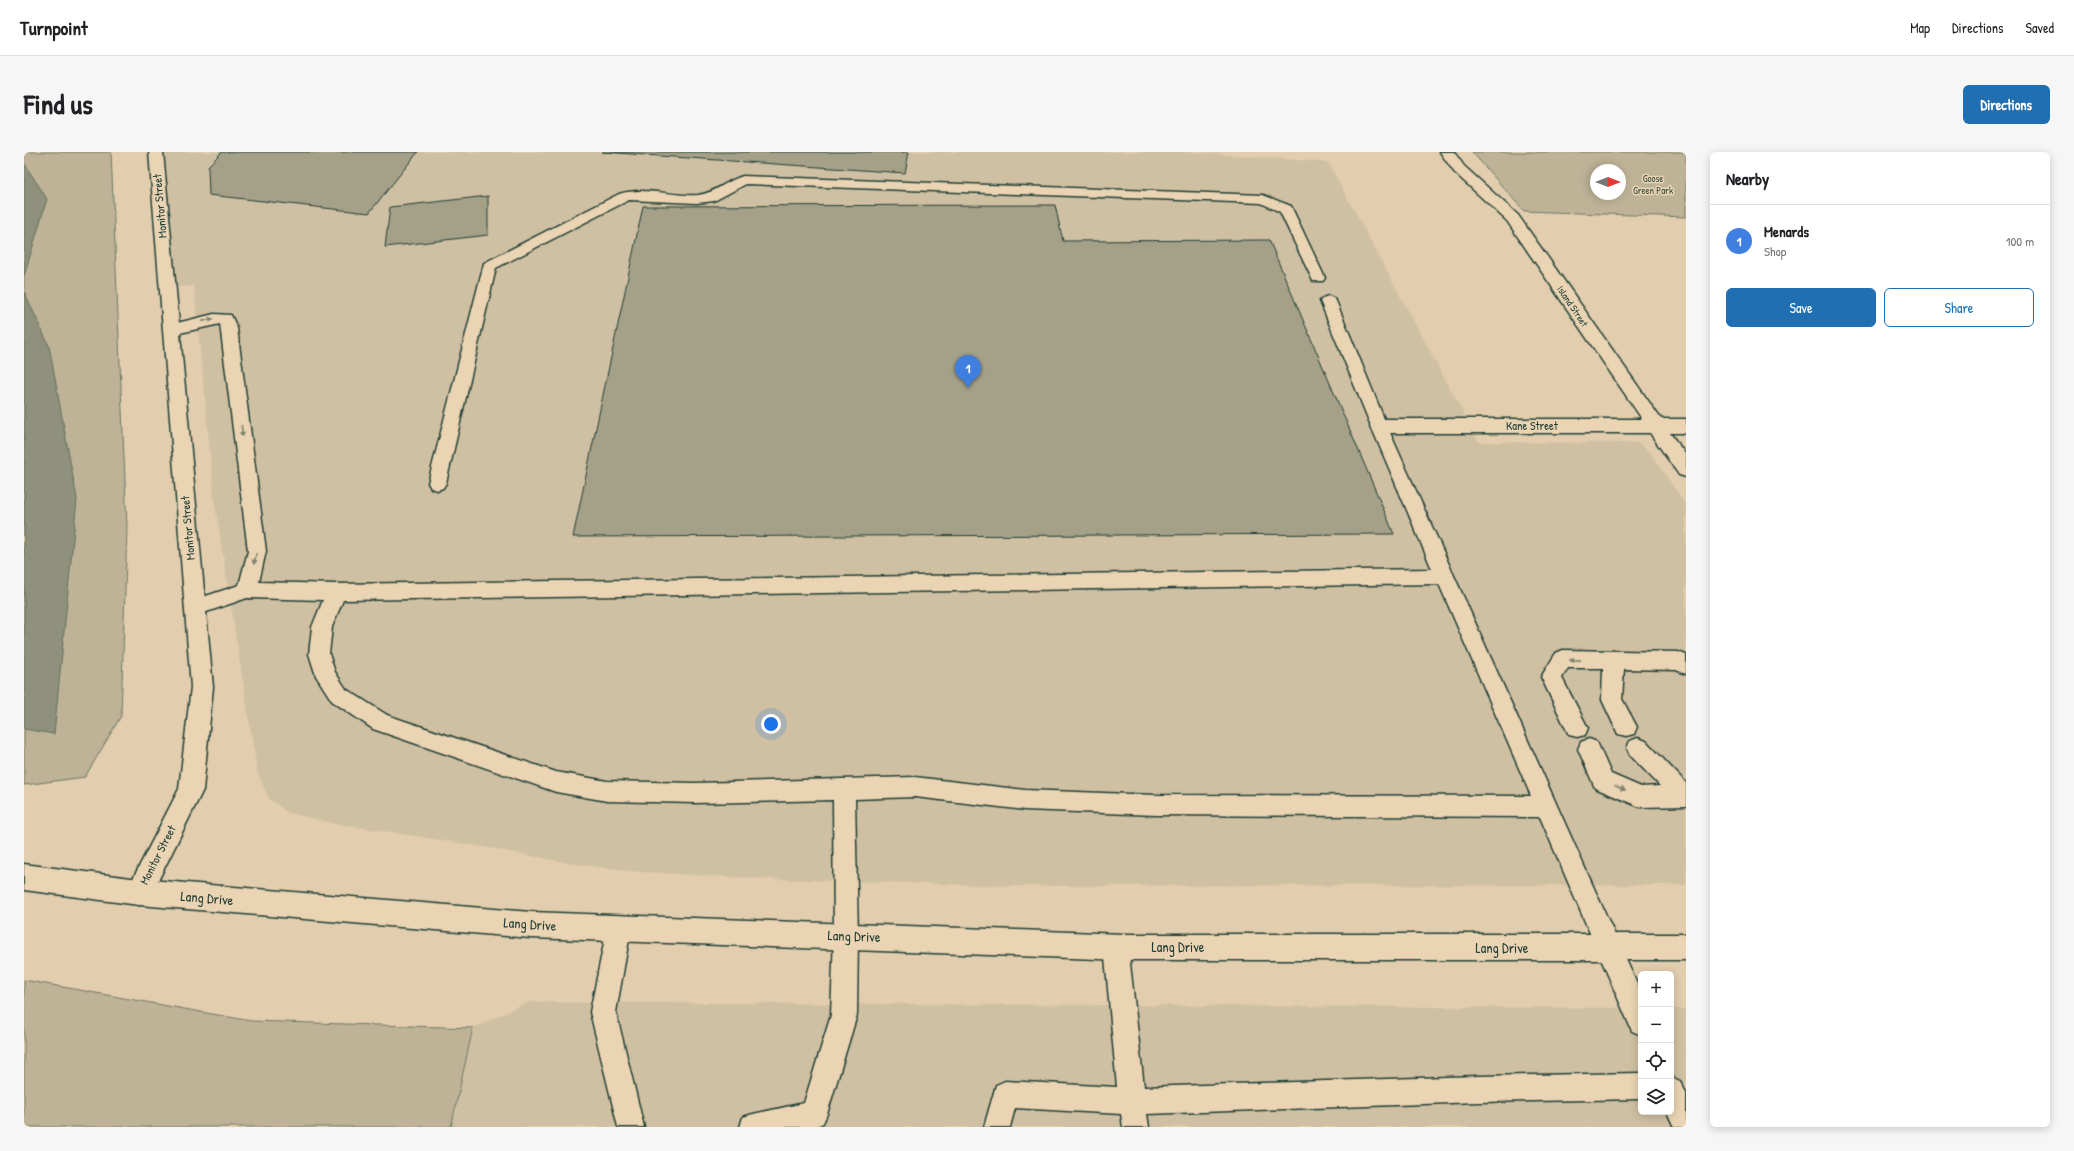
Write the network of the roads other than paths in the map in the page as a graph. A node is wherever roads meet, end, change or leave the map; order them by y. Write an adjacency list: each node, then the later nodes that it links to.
1 (156, 152): 5 (street, Monitor Street)
2 (1447, 152): 7 (street, Island Street)
3 (1318, 278): 10 (lane)
4 (1328, 301): 6 (lane)
5 (171, 330): 12 (lane, one-way to 12); 14 (street, Monitor Street)
6 (1379, 426): 7 (street, Kane Street); 11 (lane)
7 (1654, 426): 8 (street, Kane Street); 9 (street, Island Street)
8 (1686, 426)
9 (1686, 470)
10 (437, 483)
11 (1445, 576): 13 (lane); 23 (lane)
12 (246, 590): 13 (lane); 14 (lane)
13 (336, 592): 21 (lane)
14 (195, 608): 25 (street, Monitor Street)
15 (1614, 660): 16 (lane); 17 (lane); 18 (lane, one-way to 18)
16 (1686, 665)
17 (1626, 727)
18 (1577, 728)
19 (1638, 748): 22 (lane)
20 (1589, 749): 22 (lane, one-way to 22)
21 (844, 789): 23 (lane); 27 (lane)
22 (1685, 796)
23 (1547, 807): 30 (lane)
24 (24, 876): 25 (street, Lang Drive)
25 (139, 892): 26 (street, Lang Drive)
26 (619, 928): 27 (street, Lang Drive); 36 (lane)
27 (846, 936): 28 (street, Lang Drive); 37 (lane)
28 (1116, 946): 30 (street, Lang Drive); 34 (lane)
29 (1686, 947): 30 (street, Lang Drive)
30 (1609, 948): 31 (lane)
31 (1638, 1015)
32 (1638, 1086): 34 (lane)
33 (1674, 1097): 35 (lane)
34 (1132, 1101): 38 (lane); 39 (lane)
35 (1686, 1124)
36 (631, 1127)
37 (753, 1127)
38 (998, 1127)
39 (1136, 1127)

